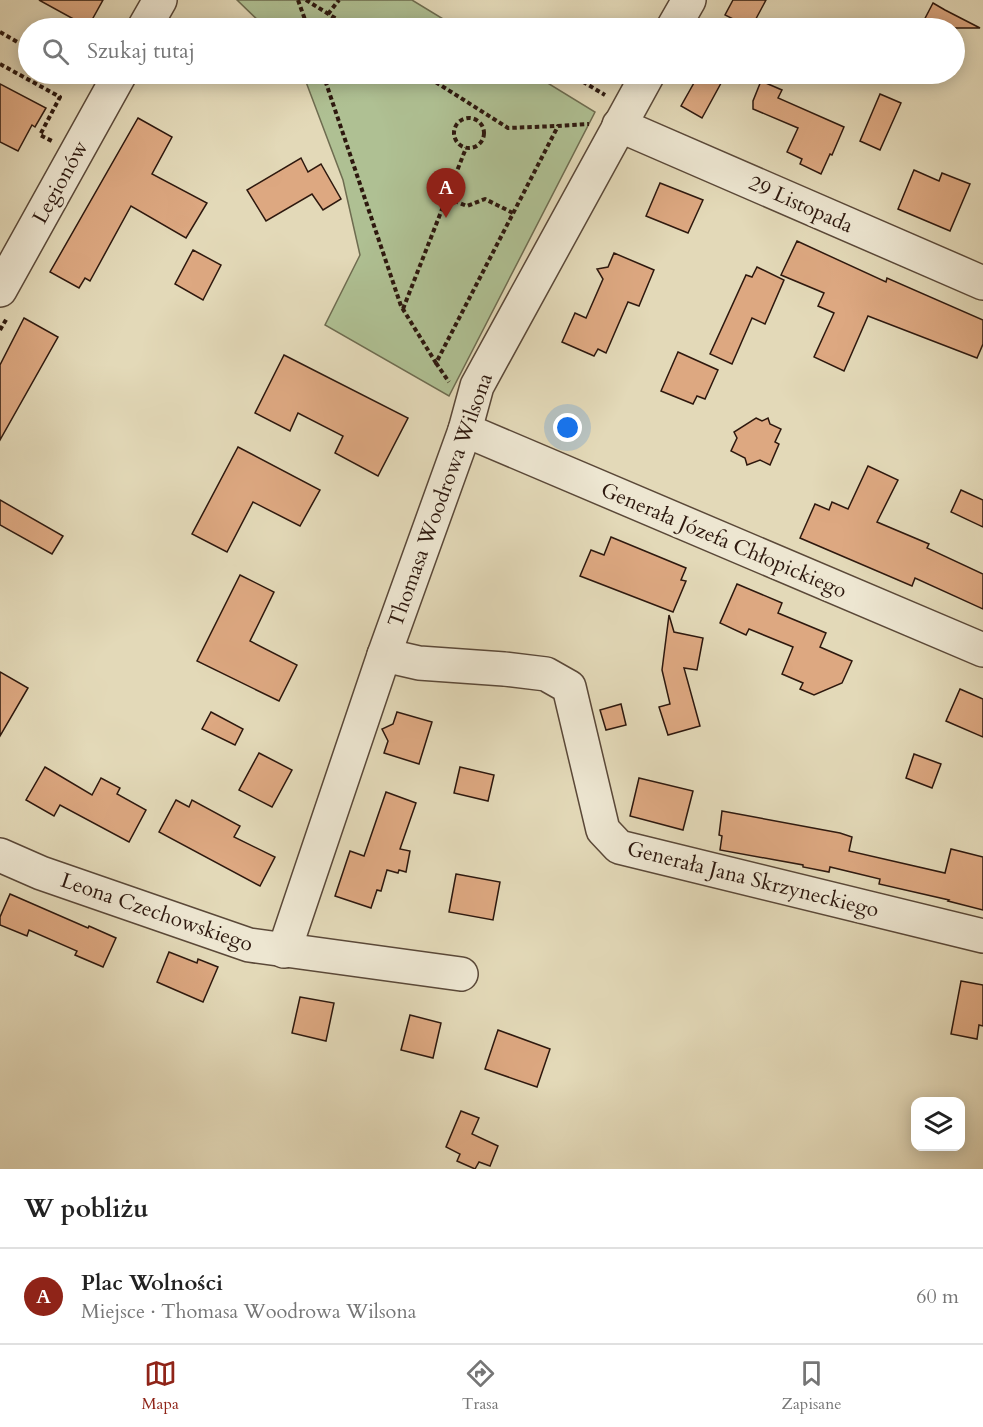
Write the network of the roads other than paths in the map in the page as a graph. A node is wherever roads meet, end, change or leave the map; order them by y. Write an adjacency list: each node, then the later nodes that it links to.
1 (160, 0): 3 (street)
2 (689, 0): 4 (street)
3 (150, 18)
4 (679, 18)
5 (114, 84): 9 (street, Legionów)
6 (640, 84): 7 (street, Thomasa Woodrowa Wilsona)
7 (616, 113): 8 (street, 29 Listopada); 10 (street, Thomasa Woodrowa Wilsona)
8 (983, 283)
9 (0, 290)
10 (465, 430): 11 (street, Generała Józefa Chłopickiego); 12 (street, Thomasa Woodrowa Wilsona)
11 (983, 650)
12 (384, 655): 14 (street, Generała Jana Skrzyneckiego); 15 (street, Thomasa Woodrowa Wilsona)
13 (0, 855): 15 (street, Leona Czechowskiego)
14 (983, 936)
15 (284, 951): 16 (street, Leona Czechowskiego)
16 (461, 974)

